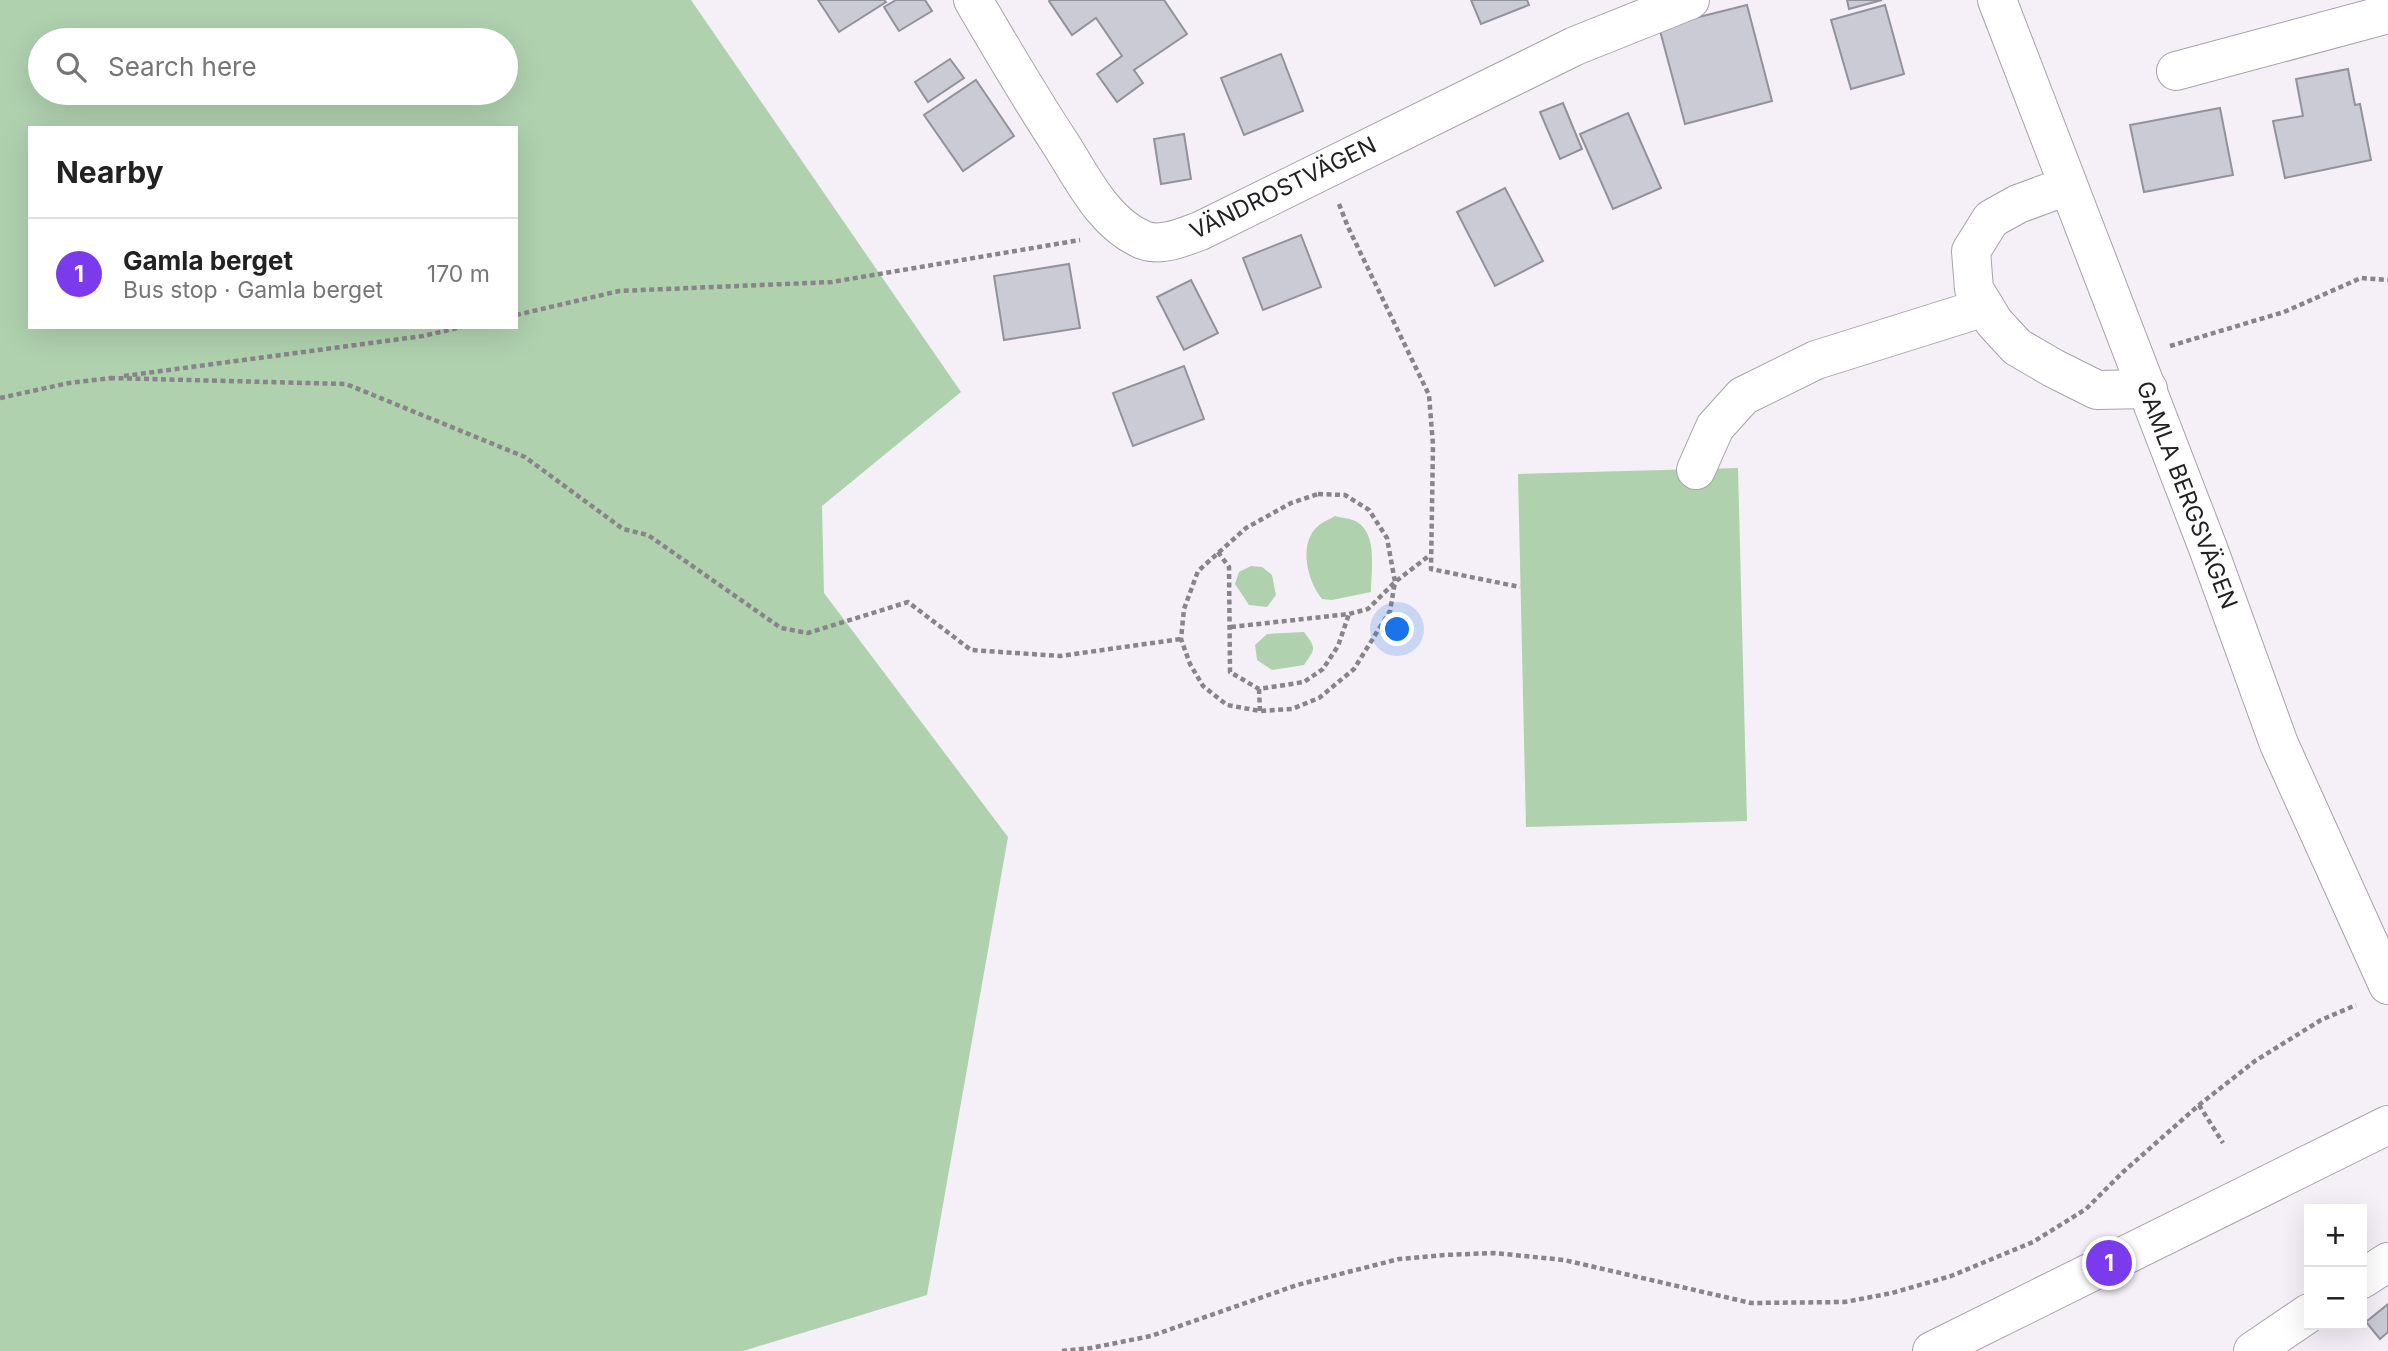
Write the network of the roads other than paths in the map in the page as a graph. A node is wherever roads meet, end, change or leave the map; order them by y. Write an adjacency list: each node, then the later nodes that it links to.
1 (973, 0): 2 (street, VÄNDROSTVÄGEN)
2 (1690, 0)
3 (1997, 0): 6 (street, GAMLA BERGSVÄGEN)
4 (2388, 14): 5 (street)
5 (2176, 71)
6 (2067, 186): 7 (street); 8 (street, GAMLA BERGSVÄGEN)
7 (1984, 307): 8 (street); 9 (street)
8 (2141, 373): 10 (street, GAMLA BERGSVÄGEN)
9 (1696, 470)
10 (2375, 994)
11 (2388, 1125): 15 (street)
12 (2388, 1262): 13 (street)
13 (2367, 1276)
14 (2304, 1316): 16 (street)
15 (1932, 1351)
16 (2253, 1351)

